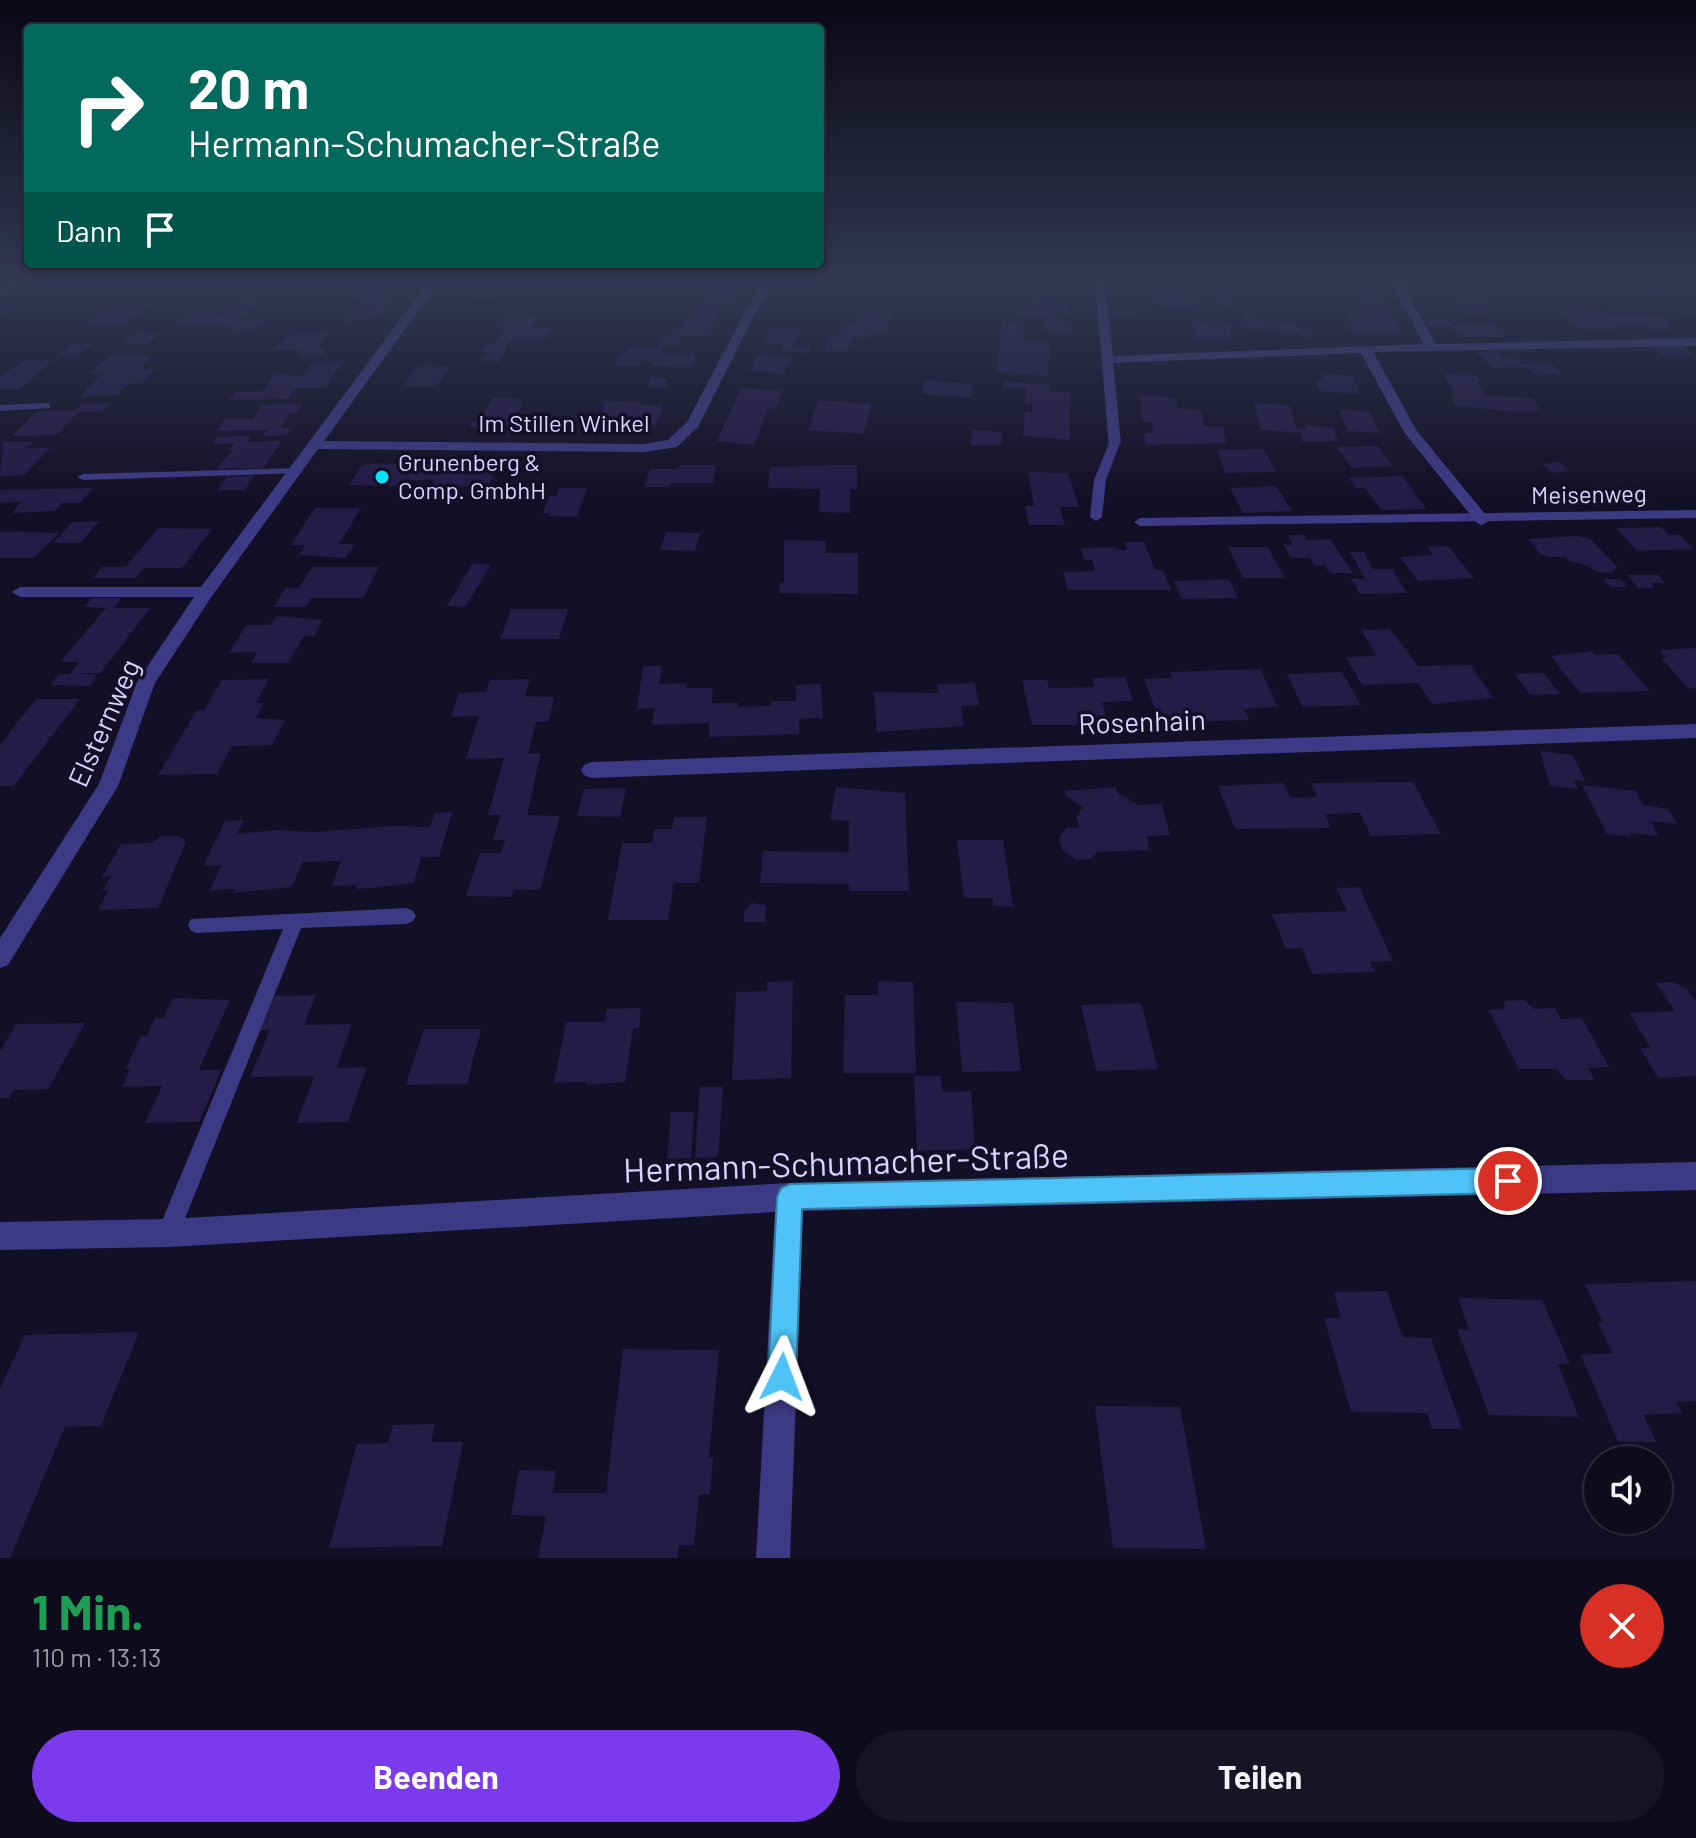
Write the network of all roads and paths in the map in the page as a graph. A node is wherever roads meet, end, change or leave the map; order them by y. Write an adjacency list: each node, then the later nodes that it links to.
1 (381, 355): 10 (street, Elsternweg)
2 (729, 355): 10 (street, Im Stillen Winkel)
3 (1107, 355): 6 (street)
4 (1232, 355): 6 (street)
5 (1368, 355): 15 (street)
6 (1108, 360): 9 (street)
7 (46, 406): 8 (lane)
8 (0, 408)
9 (1114, 443): 14 (lane)
10 (316, 445): 11 (street, Elsternweg)
11 (297, 471): 12 (lane); 18 (street, Elsternweg)
12 (83, 477)
13 (1696, 514): 15 (lane, Meisenweg)
14 (1096, 517)
15 (1482, 520): 16 (lane, Meisenweg)
16 (1140, 522)
17 (20, 592): 18 (street)
18 (206, 592): 24 (street, Elsternweg)
19 (1696, 731): 20 (street, Rosenhain)
20 (591, 770)
21 (407, 916): 22 (lane)
22 (295, 921): 23 (lane); 27 (lane)
23 (197, 925)
24 (0, 958)
25 (1696, 1176): 26 (street, Hermann-Schumacher-Straße)
26 (790, 1197): 27 (street, Hermann-Schumacher-Straße); 29 (street)
27 (168, 1233): 28 (street, Hermann-Schumacher-Straße)
28 (0, 1236)
29 (773, 1558)

